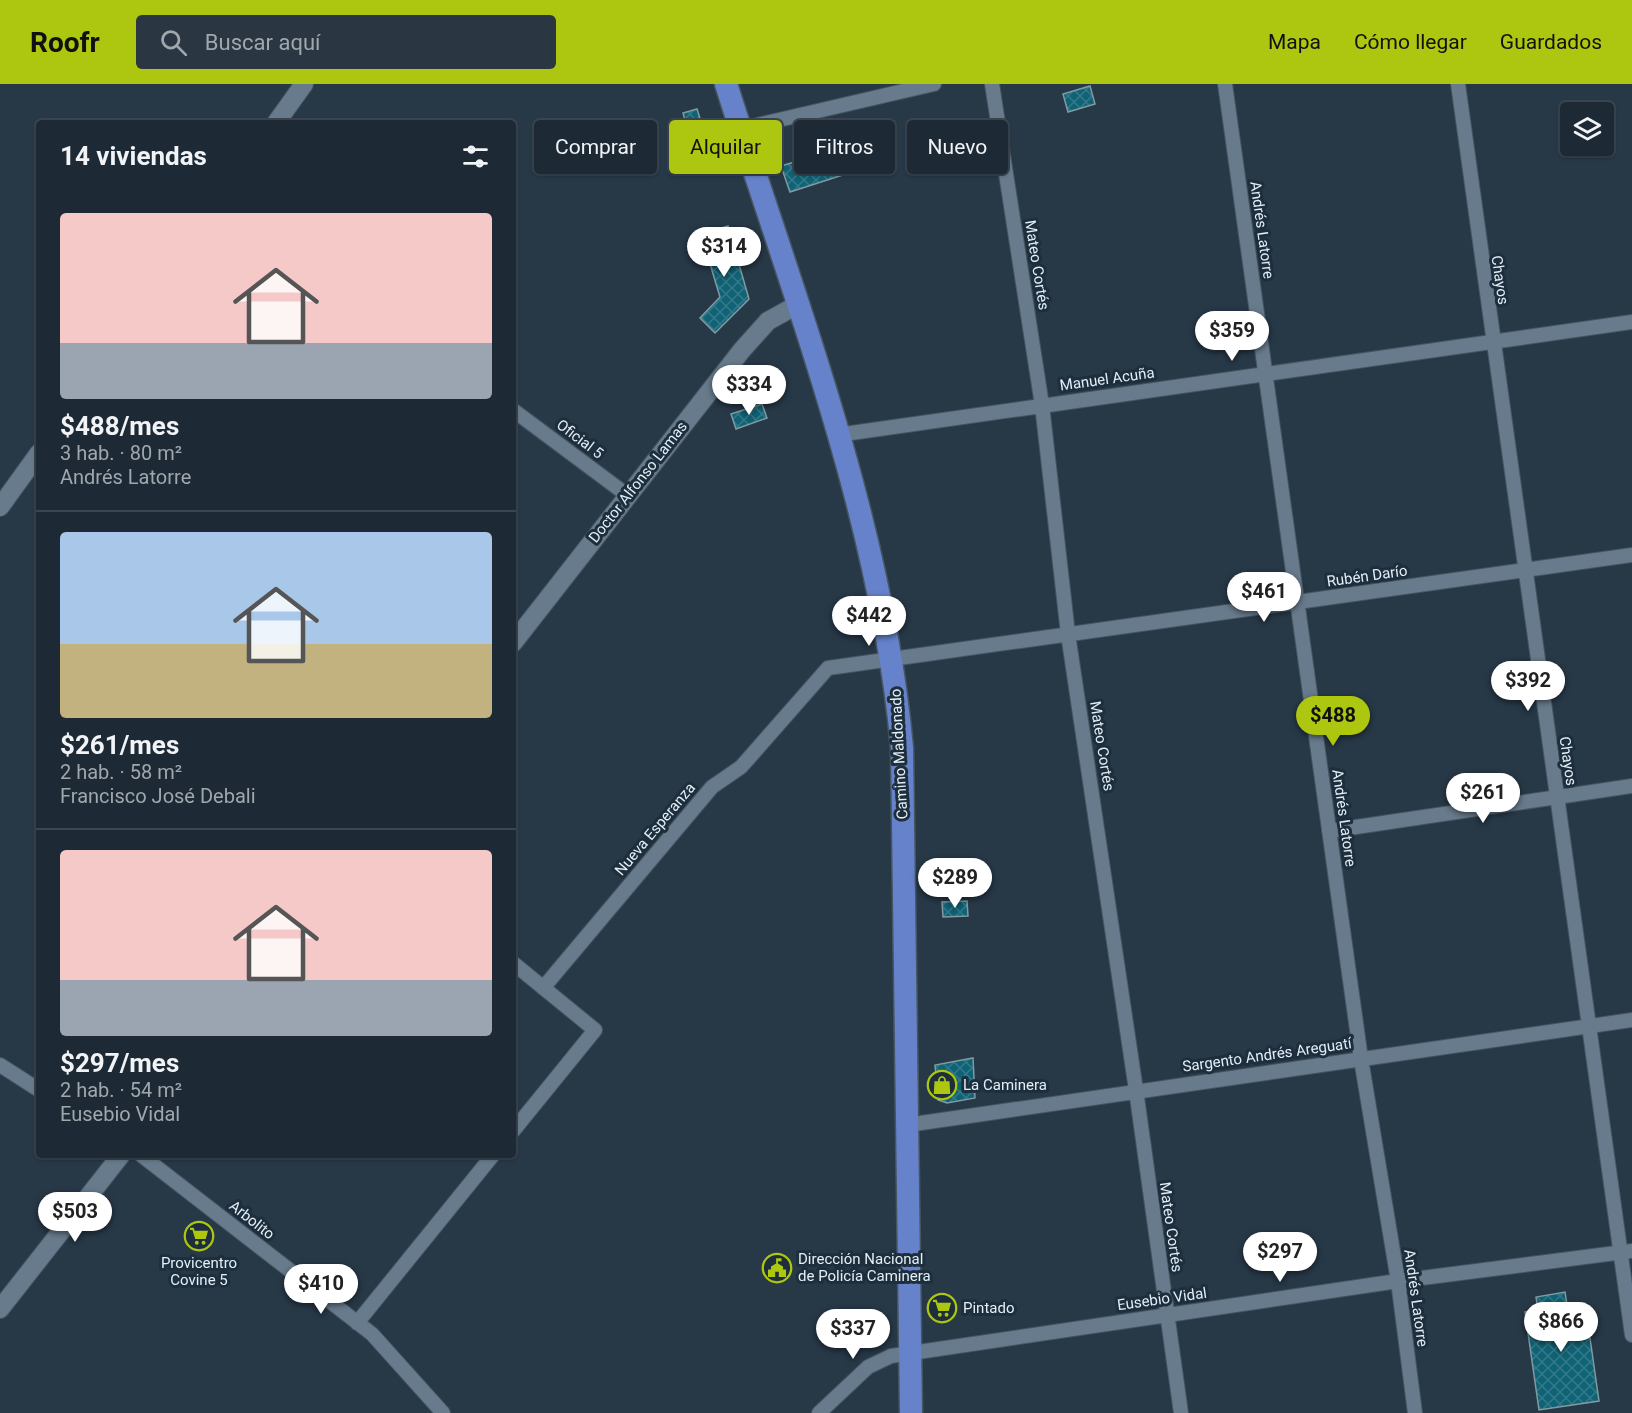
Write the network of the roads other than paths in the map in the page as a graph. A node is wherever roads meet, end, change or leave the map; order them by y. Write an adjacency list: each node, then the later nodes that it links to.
1 (304, 84): 7 (street)
2 (726, 84): 8 (main road, Camino Maldonado)
3 (934, 84): 9 (street)
4 (992, 84): 15 (street, Mateo Cortés)
5 (1225, 84): 14 (street, Andrés Latorre)
6 (1458, 84): 13 (street, Chayos)
7 (278, 120)
8 (737, 120)
9 (779, 120)
10 (755, 174): 11 (main road, Camino Maldonado)
11 (797, 305): 17 (main road, Camino Maldonado); 19 (street, Doctor Alfonso Lamas)
12 (1632, 322): 13 (street, Manuel Acuña)
13 (1492, 342): 14 (street, Manuel Acuña); 22 (street, Chayos)
14 (1265, 373): 15 (street, Manuel Acuña); 23 (street, Andrés Latorre)
15 (1042, 405): 17 (street, Manuel Acuña); 24 (street, Mateo Cortés)
16 (516, 412): 19 (street, Oficial 5)
17 (837, 435): 26 (main road, Camino Maldonado)
18 (36, 457): 20 (street)
19 (627, 495): 25 (street, Doctor Alfonso Lamas)
20 (0, 507)
21 (1632, 555): 22 (street, Rubén Darío)
22 (1524, 570): 23 (street, Rubén Darío); 28 (street, Chayos)
23 (1298, 602): 24 (street, Rubén Darío); 29 (street, Andrés Latorre)
24 (1068, 634): 26 (street, Rubén Darío); 37 (street, Mateo Cortés)
25 (516, 639)
26 (892, 660): 31 (street, Nueva Esperanza); 38 (main road, Camino Maldonado)
27 (1632, 786): 28 (street)
28 (1556, 798): 29 (street); 33 (street, Chayos)
29 (1329, 831): 34 (street, Andrés Latorre)
30 (516, 966): 31 (street)
31 (543, 988): 39 (street)
32 (1632, 1020): 33 (street, Sargento Andrés Areguatí)
33 (1588, 1026): 34 (street, Sargento Andrés Areguatí); 43 (street, Chayos)
34 (1361, 1059): 37 (street, Sargento Andrés Areguatí); 44 (street, Andrés Latorre)
35 (0, 1065): 36 (street)
36 (36, 1088)
37 (1136, 1090): 38 (street, Sargento Andrés Areguatí); 46 (street, Mateo Cortés)
38 (907, 1125): 49 (main road, Camino Maldonado)
39 (516, 1127)
40 (119, 1158): 45 (street)
41 (145, 1158): 47 (street, Arbolito)
42 (491, 1158): 47 (street)
43 (1626, 1252): 44 (street, Eusebio Vidal); 48 (street, Chayos)
44 (1398, 1281): 46 (street, Eusebio Vidal); 54 (street, Andrés Latorre)
45 (0, 1309)
46 (1167, 1315): 49 (street, Eusebio Vidal); 53 (street, Mateo Cortés)
47 (357, 1323): 50 (street, Arbolito)
48 (1632, 1335)
49 (911, 1354): 51 (street, Eusebio Vidal); 52 (main road, Camino Maldonado)
50 (443, 1413)
51 (819, 1413)
52 (911, 1413)
53 (1181, 1413)
54 (1415, 1413)

